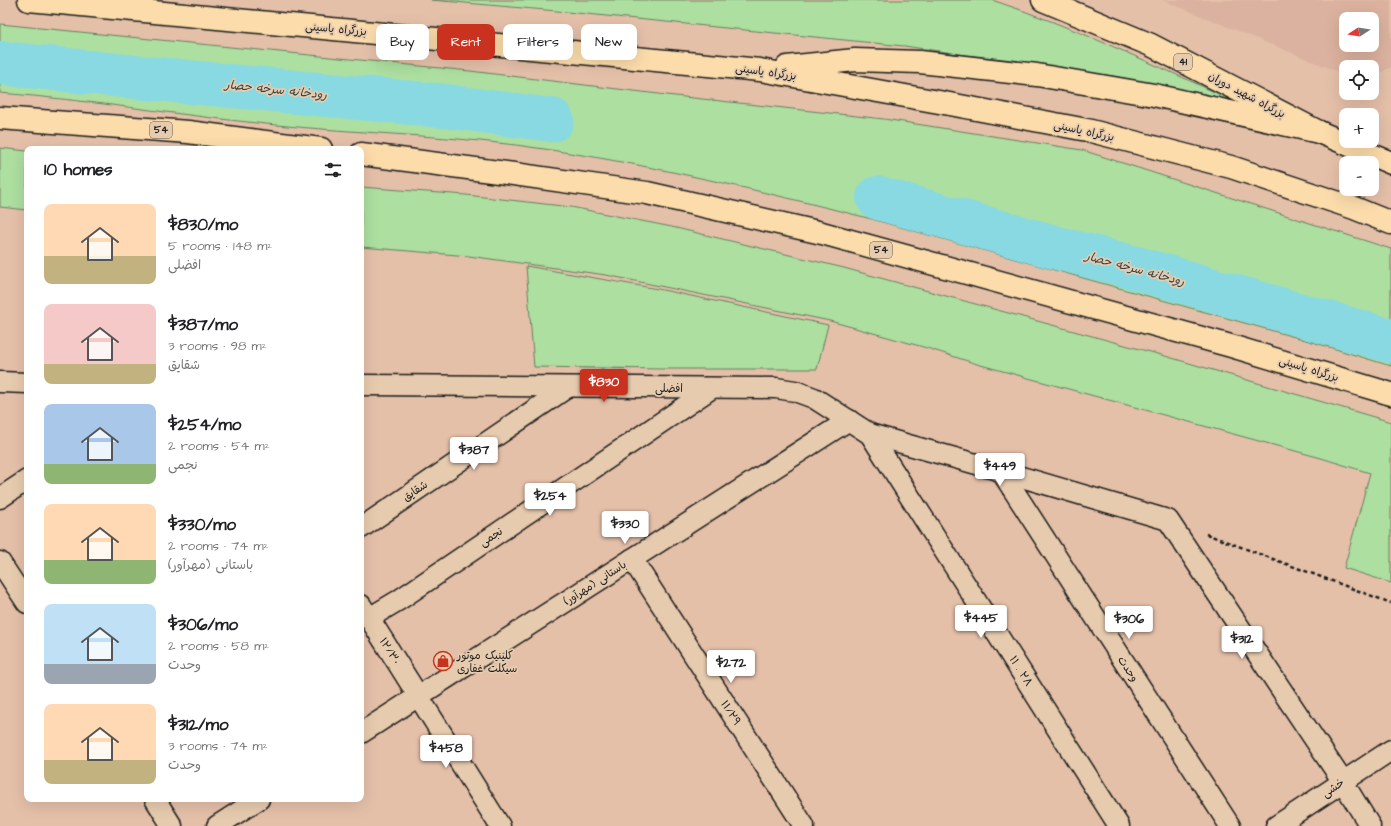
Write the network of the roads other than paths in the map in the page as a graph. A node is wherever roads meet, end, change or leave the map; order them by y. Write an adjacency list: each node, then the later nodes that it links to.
1 (29, 0): 3 (highway, بزرگراه یاسینی)
2 (1043, 0): 5 (highway, بزرگراه شهید دوران / 41)
3 (760, 70): 5 (highway); 9 (highway, بزرگراه یاسینی)
4 (0, 118): 6 (highway, 54)
5 (1318, 132): 8 (highway)
6 (298, 146)
7 (364, 154): 15 (highway, بزرگراه یاسینی / 54)
8 (1391, 163)
9 (1391, 223)
10 (0, 382): 11 (street)
11 (24, 383)
12 (364, 385): 13 (street, افضلی)
13 (568, 387): 14 (street, افضلی); 21 (street, شقایق)
14 (712, 388): 16 (street, افضلی); 26 (street, نجمی)
15 (1391, 394)
16 (849, 420): 17 (street, افضلی); 22 (street, باستانی (مهرآور))
17 (870, 434): 18 (street); 37 (street, ۱۱ . ۲۸)
18 (1001, 471): 30 (street); 38 (street, وحدت)
19 (24, 482): 20 (street)
20 (0, 498)
21 (364, 526)
22 (632, 560): 27 (street, باستانی (مهرآور)); 36 (street, ۱۱/۲۹)
23 (0, 562): 24 (street)
24 (21, 580): 25 (street)
25 (24, 592)
26 (365, 612): 27 (street, ۱۲/۳۰)
27 (419, 696): 28 (street, باستانی (مهرآور)); 35 (street, ۱۲/۳۰)
28 (364, 731)
29 (1391, 750): 30 (street, خشی)
30 (1342, 782): 39 (street, خشی); 40 (street)
31 (157, 802): 33 (street)
32 (254, 802): 34 (street)
33 (172, 826)
34 (217, 826)
35 (500, 826)
36 (804, 826)
37 (1120, 826)
38 (1230, 826)
39 (1276, 826)
40 (1370, 826)

